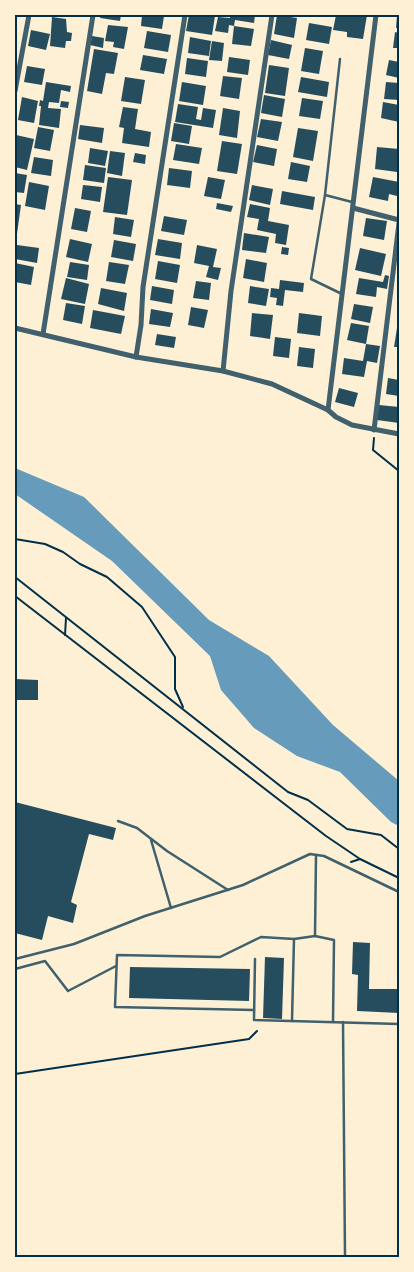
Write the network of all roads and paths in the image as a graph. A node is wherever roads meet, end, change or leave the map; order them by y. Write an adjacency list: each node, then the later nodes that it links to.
1 (29, 15): 7 (street)
2 (93, 15): 14 (street)
3 (185, 15): 15 (street)
4 (272, 15): 16 (street)
5 (376, 15): 9 (street)
6 (340, 59): 8 (lane)
7 (15, 91)
8 (325, 194): 9 (lane); 12 (lane)
9 (352, 202): 10 (street)
10 (353, 208): 11 (street); 12 (street)
11 (399, 222): 18 (street)
12 (343, 295): 17 (street)
13 (15, 328): 14 (street)
14 (43, 334): 15 (street)
15 (136, 357): 16 (street)
16 (223, 371): 17 (street)
17 (328, 410): 18 (street)
18 (374, 430): 19 (street); 20 (path)
19 (399, 434)
20 (399, 471)
21 (15, 539): 26 (path)
22 (15, 578): 24 (path)
23 (15, 596): 25 (path)
24 (66, 618): 25 (path); 26 (path)
25 (65, 636): 31 (path)
26 (184, 709): 29 (path)
27 (118, 821): 28 (lane)
28 (151, 838): 32 (lane); 34 (lane)
29 (399, 848)
30 (316, 855): 32 (lane); 33 (lane); 35 (lane)
31 (399, 878)
32 (228, 890): 34 (lane)
33 (399, 892)
34 (171, 908): 37 (lane)
35 (315, 936): 36 (lane); 43 (lane)
36 (294, 939): 39 (lane); 42 (lane)
37 (15, 959)
38 (255, 959): 41 (lane)
39 (116, 966): 40 (lane); 41 (lane)
40 (15, 969)
41 (254, 1010): 42 (lane)
42 (292, 1021): 43 (lane)
43 (332, 1022): 44 (lane)
44 (343, 1022): 45 (lane); 48 (lane)
45 (399, 1024)
46 (257, 1032): 47 (path)
47 (15, 1074)
48 (345, 1257)

